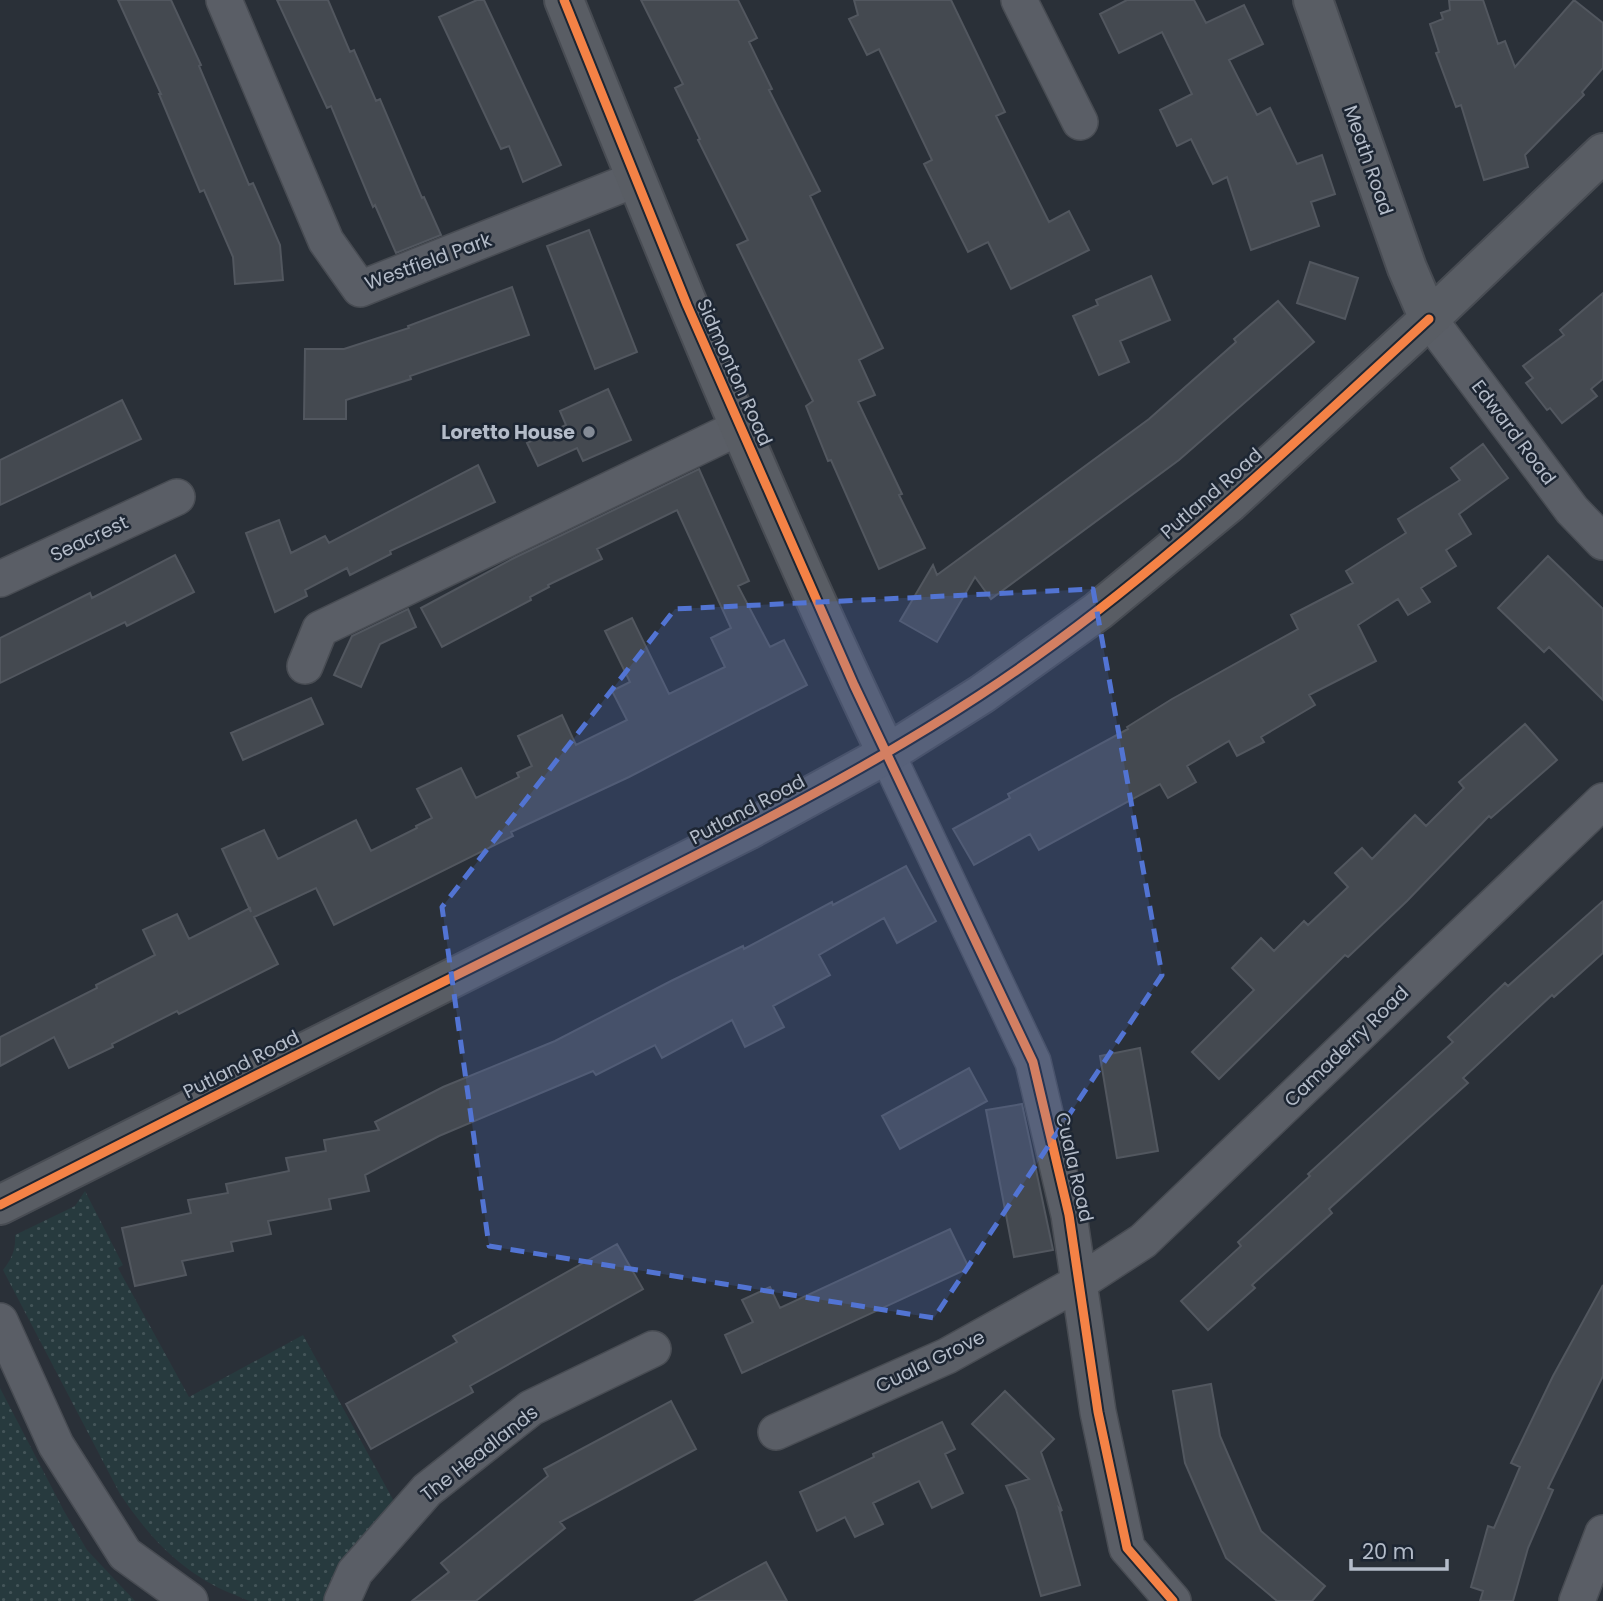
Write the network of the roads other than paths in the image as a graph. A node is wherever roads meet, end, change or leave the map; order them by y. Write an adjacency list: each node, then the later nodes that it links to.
1 (223, 0): 7 (street, Westfield Park)
2 (564, 0): 7 (main road, Sidmonton Road)
3 (1019, 0): 5 (street)
4 (1313, 0): 8 (main road, Meath Road)
5 (1080, 122)
6 (1603, 153): 8 (main road, Putland Road)
7 (636, 179): 9 (main road, Sidmonton Road)
8 (1429, 319): 11 (street, Edward Road); 14 (main road, Putland Road)
9 (740, 428): 13 (street); 14 (main road, Sidmonton Road)
10 (177, 497): 12 (street, Seacrest)
11 (1603, 542)
12 (0, 579)
13 (305, 666)
14 (887, 754): 16 (main road, Putland Road); 17 (street, Cuala Road)
15 (1603, 801): 17 (street, Camaderry Road)
16 (0, 1205)
17 (1080, 1282): 20 (street, Cuala Grove); 24 (street, Cuala Road)
18 (0, 1321): 22 (street)
19 (653, 1349): 23 (street, The Headlands)
20 (776, 1432)
21 (1603, 1533): 25 (street)
22 (190, 1601)
23 (342, 1601)
24 (1173, 1601)
25 (1577, 1601)

